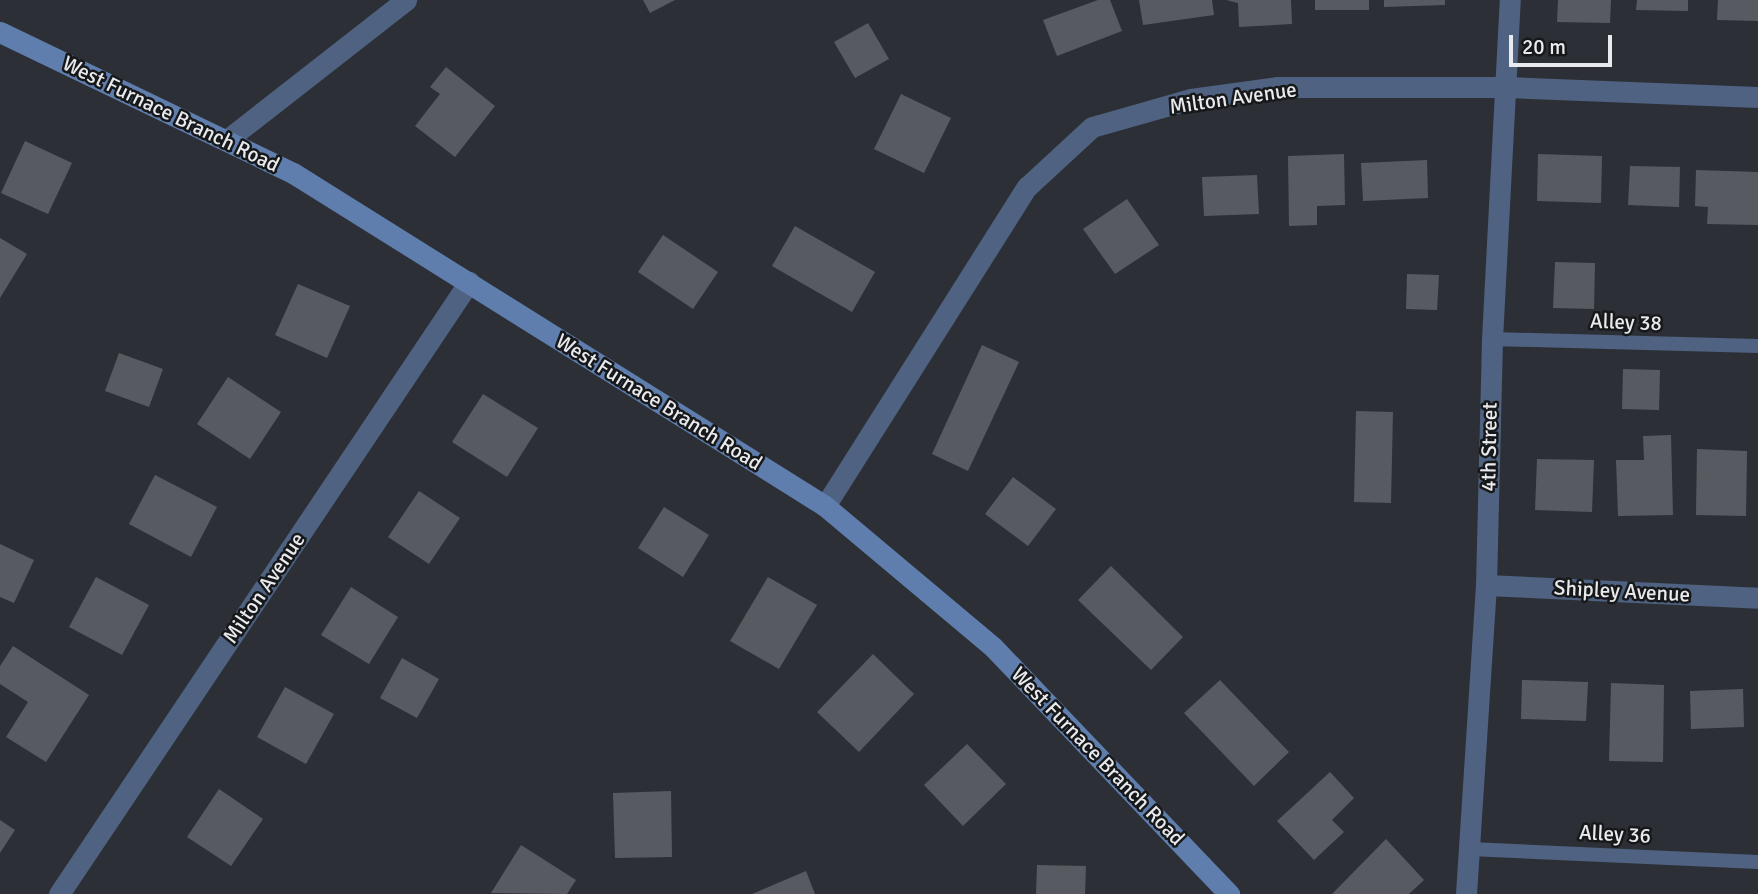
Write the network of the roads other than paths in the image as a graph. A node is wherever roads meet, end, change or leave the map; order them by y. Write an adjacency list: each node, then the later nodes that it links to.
1 (405, 0): 6 (street)
2 (1510, 0): 4 (street, 4th Street)
3 (3, 38): 6 (street, West Furnace Branch Road)
4 (1506, 87): 5 (street, Milton Avenue); 8 (street, 4th Street); 10 (street, Milton Avenue)
5 (1758, 97)
6 (228, 139): 7 (street, West Furnace Branch Road)
7 (469, 282): 10 (street, West Furnace Branch Road); 15 (street, Milton Avenue)
8 (1492, 339): 9 (lane, Alley 38); 11 (street, 4th Street)
9 (1758, 346)
10 (825, 506): 16 (street, West Furnace Branch Road)
11 (1486, 584): 12 (street, Shipley Avenue); 13 (street, 4th Street)
12 (1758, 598)
13 (1470, 849): 14 (lane, Alley 36); 17 (street, 4th Street)
14 (1758, 862)
15 (59, 894)
16 (1229, 894)
17 (1466, 894)

